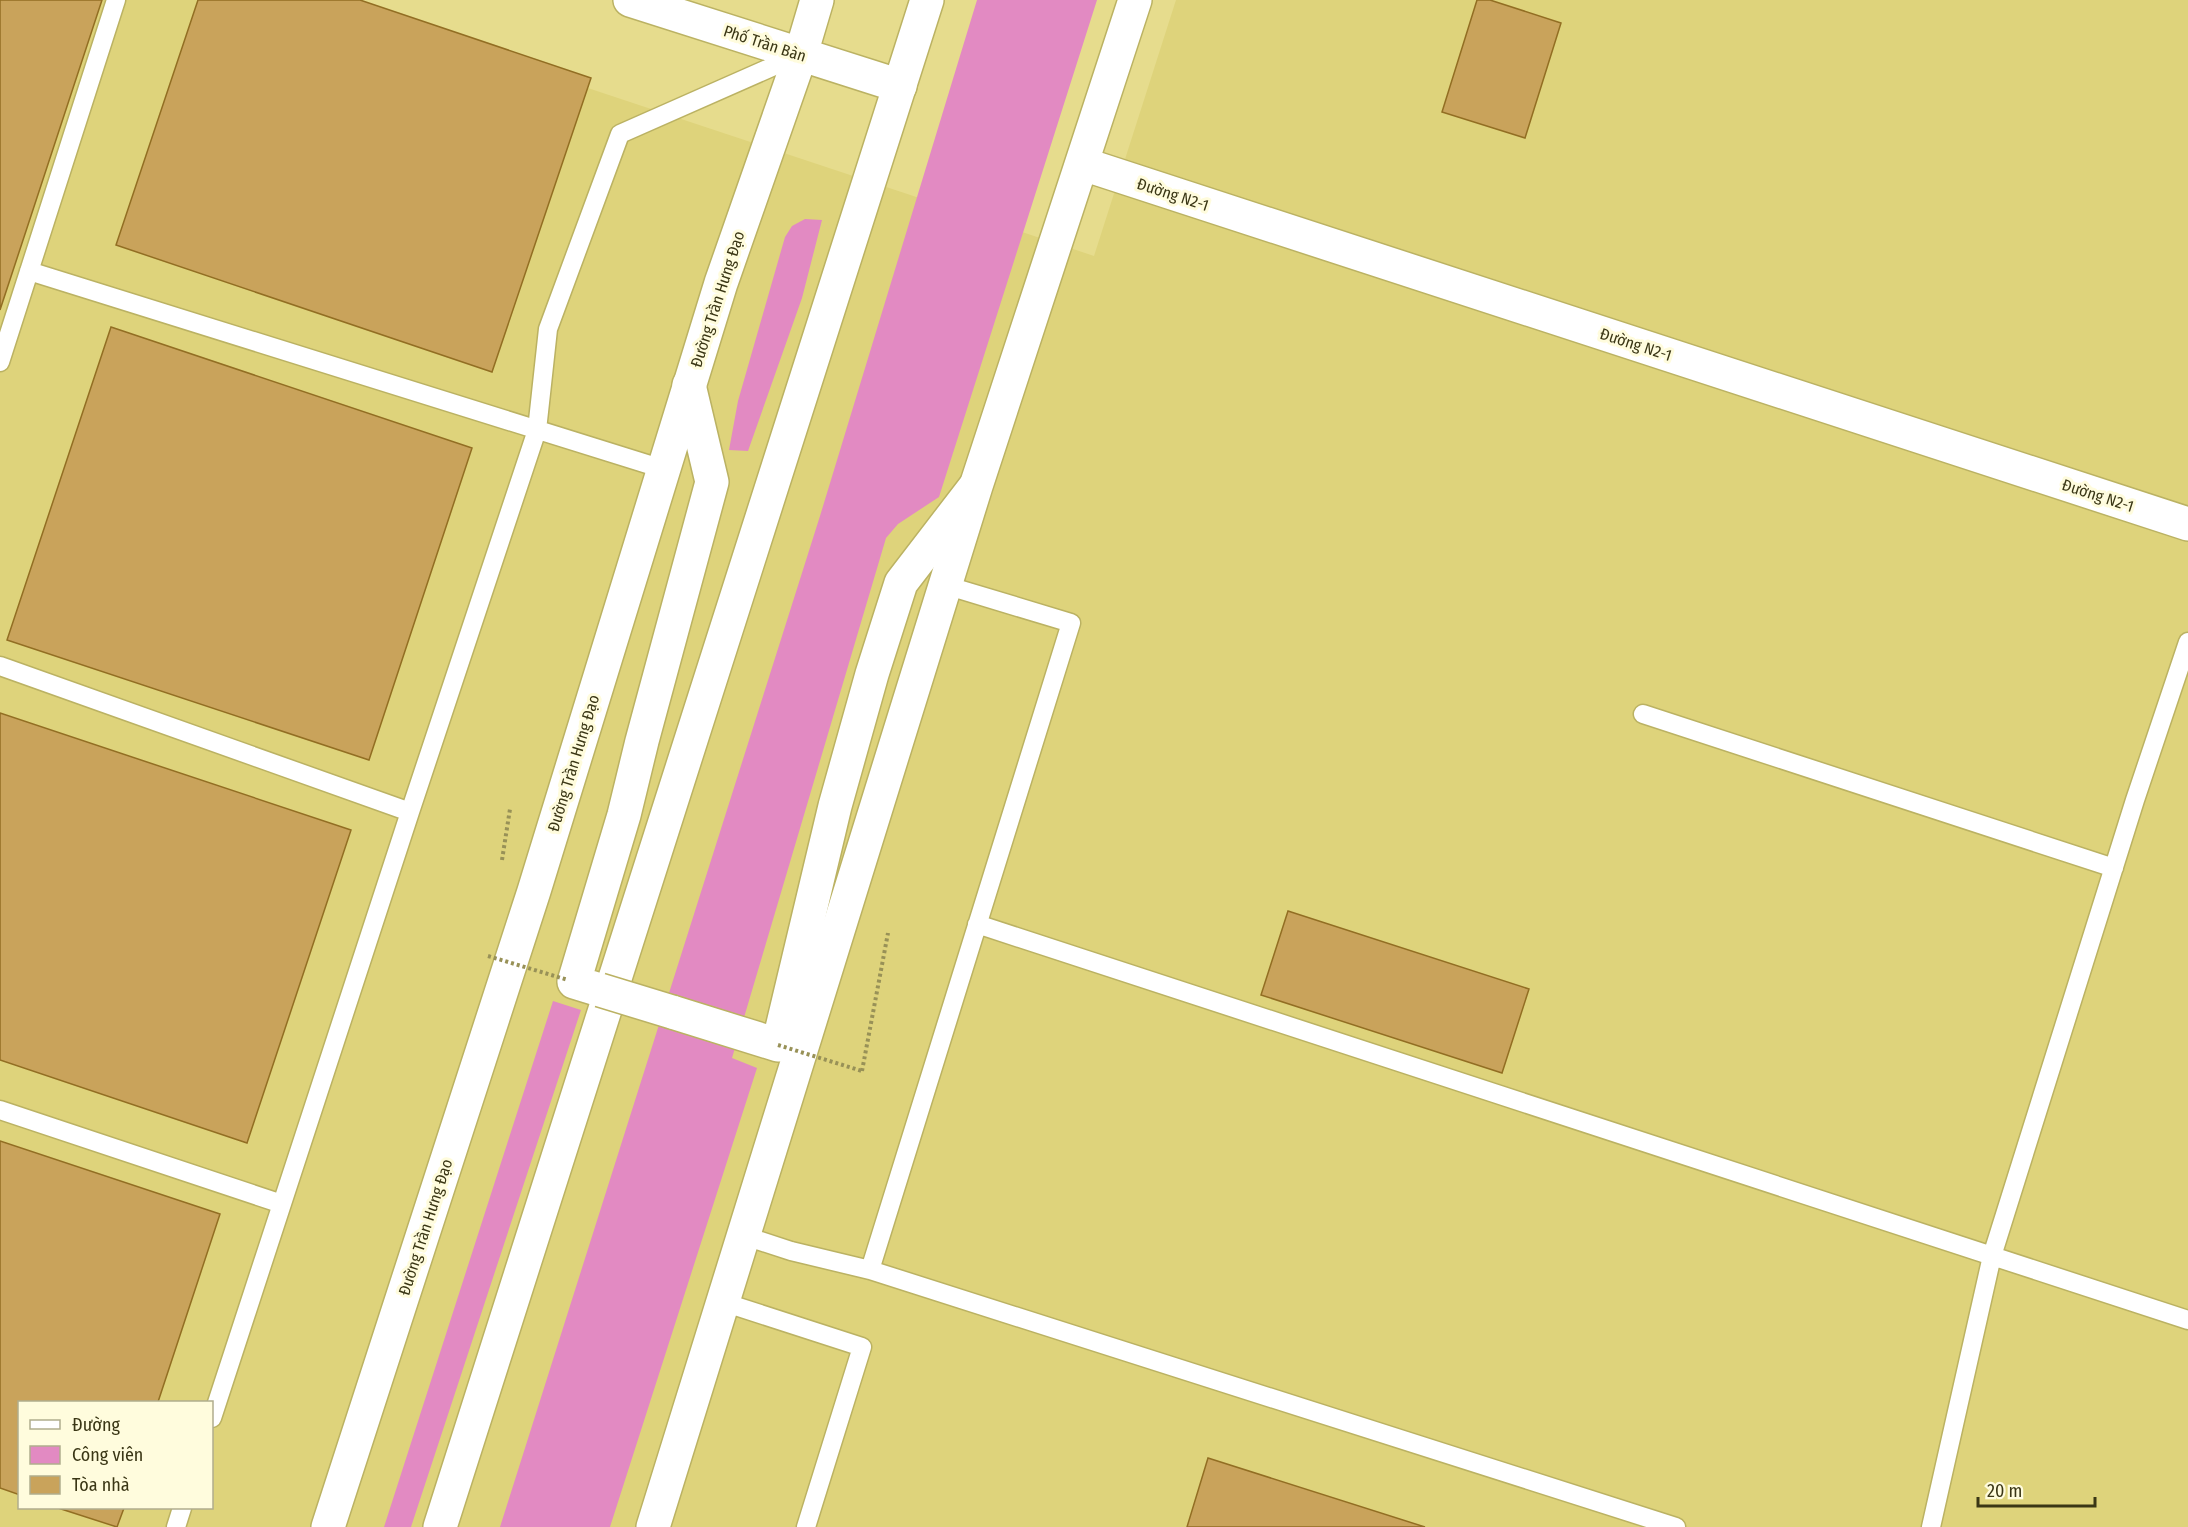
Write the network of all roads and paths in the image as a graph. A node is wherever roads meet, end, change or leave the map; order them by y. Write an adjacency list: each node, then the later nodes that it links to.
1 (116, 0): 9 (lane)
2 (630, 0): 6 (main road, Phố Trần Bàn)
3 (817, 0): 6 (main road, Đường Trần Hưng Đạo)
4 (927, 0): 7 (main road)
5 (1136, 0): 8 (main road)
6 (801, 54): 7 (main road, Phố Trần Bàn); 11 (main road, Đường Trần Hưng Đạo); 12 (lane)
7 (900, 86): 38 (main road)
8 (1083, 164): 14 (main road); 15 (main road, Đường N2-1)
9 (29, 271): 10 (lane); 12 (lane)
10 (0, 362)
11 (689, 385): 13 (main road, Đường Trần Hưng Đạo); 25 (main road)
12 (537, 430): 13 (lane); 20 (lane)
13 (663, 469): 37 (main road, Đường Trần Hưng Đạo)
14 (976, 486): 16 (main road); 26 (main road)
15 (2188, 524)
16 (945, 585): 22 (lane); 29 (main road)
17 (2188, 642): 21 (lane)
18 (0, 666): 20 (lane)
19 (1643, 714): 21 (lane)
20 (410, 812): 28 (lane)
21 (2114, 868): 30 (lane)
22 (977, 924): 30 (lane); 31 (lane)
23 (888, 933): 26 (path, bridge)
24 (488, 956): 25 (path, bridge)
25 (574, 982): 26 (main road, bridge)
26 (778, 1045)
27 (0, 1110): 28 (lane)
28 (282, 1204): 34 (lane)
29 (745, 1236): 31 (lane); 32 (main road)
30 (1992, 1256): 33 (lane); 42 (lane)
31 (870, 1270): 41 (lane)
32 (723, 1302): 39 (main road); 40 (lane)
33 (2188, 1320)
34 (213, 1415)
35 (182, 1509): 36 (lane)
36 (176, 1527)
37 (328, 1527)
38 (440, 1527)
39 (652, 1527)
40 (806, 1527)
41 (1676, 1527)
42 (1931, 1527)

